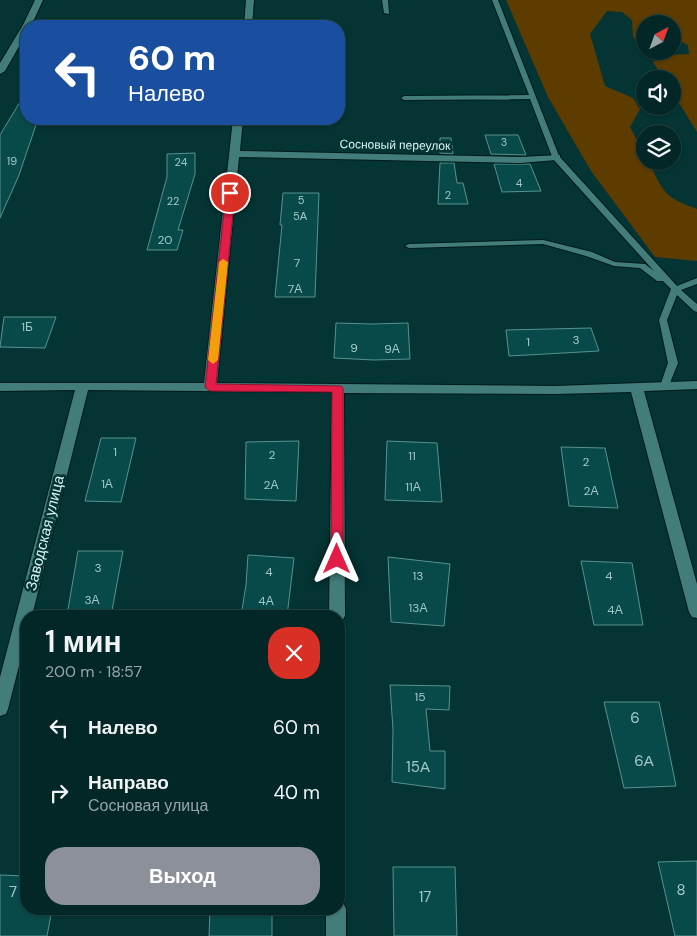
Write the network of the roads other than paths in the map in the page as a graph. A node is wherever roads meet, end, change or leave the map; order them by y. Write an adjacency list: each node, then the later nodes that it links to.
1 (39, 0): 6 (street)
2 (250, 0): 7 (street)
3 (385, 0): 5 (lane)
4 (495, 0): 10 (lane)
5 (386, 13)
6 (29, 20)
7 (248, 20)
8 (20, 37): 9 (street)
9 (0, 72)
10 (533, 97): 11 (lane); 14 (lane)
11 (404, 98)
12 (237, 125): 13 (street)
13 (235, 154): 14 (street, Сосновый переулок); 22 (street)
14 (556, 156): 17 (lane)
15 (409, 246): 17 (lane)
16 (697, 281): 17 (lane)
17 (676, 290): 18 (lane); 21 (lane)
18 (697, 309)
19 (697, 385): 21 (street)
20 (82, 386): 22 (street); 24 (street); 26 (street, Заводская улица)
21 (666, 386): 23 (street)
22 (210, 387): 25 (street)
23 (636, 387): 25 (street); 28 (street)
24 (0, 388)
25 (338, 388): 27 (street)
26 (25, 610)
27 (337, 610)
28 (697, 612)
29 (20, 631): 30 (street, Заводская улица)
30 (0, 710)
31 (336, 915): 32 (street)
32 (336, 936)

